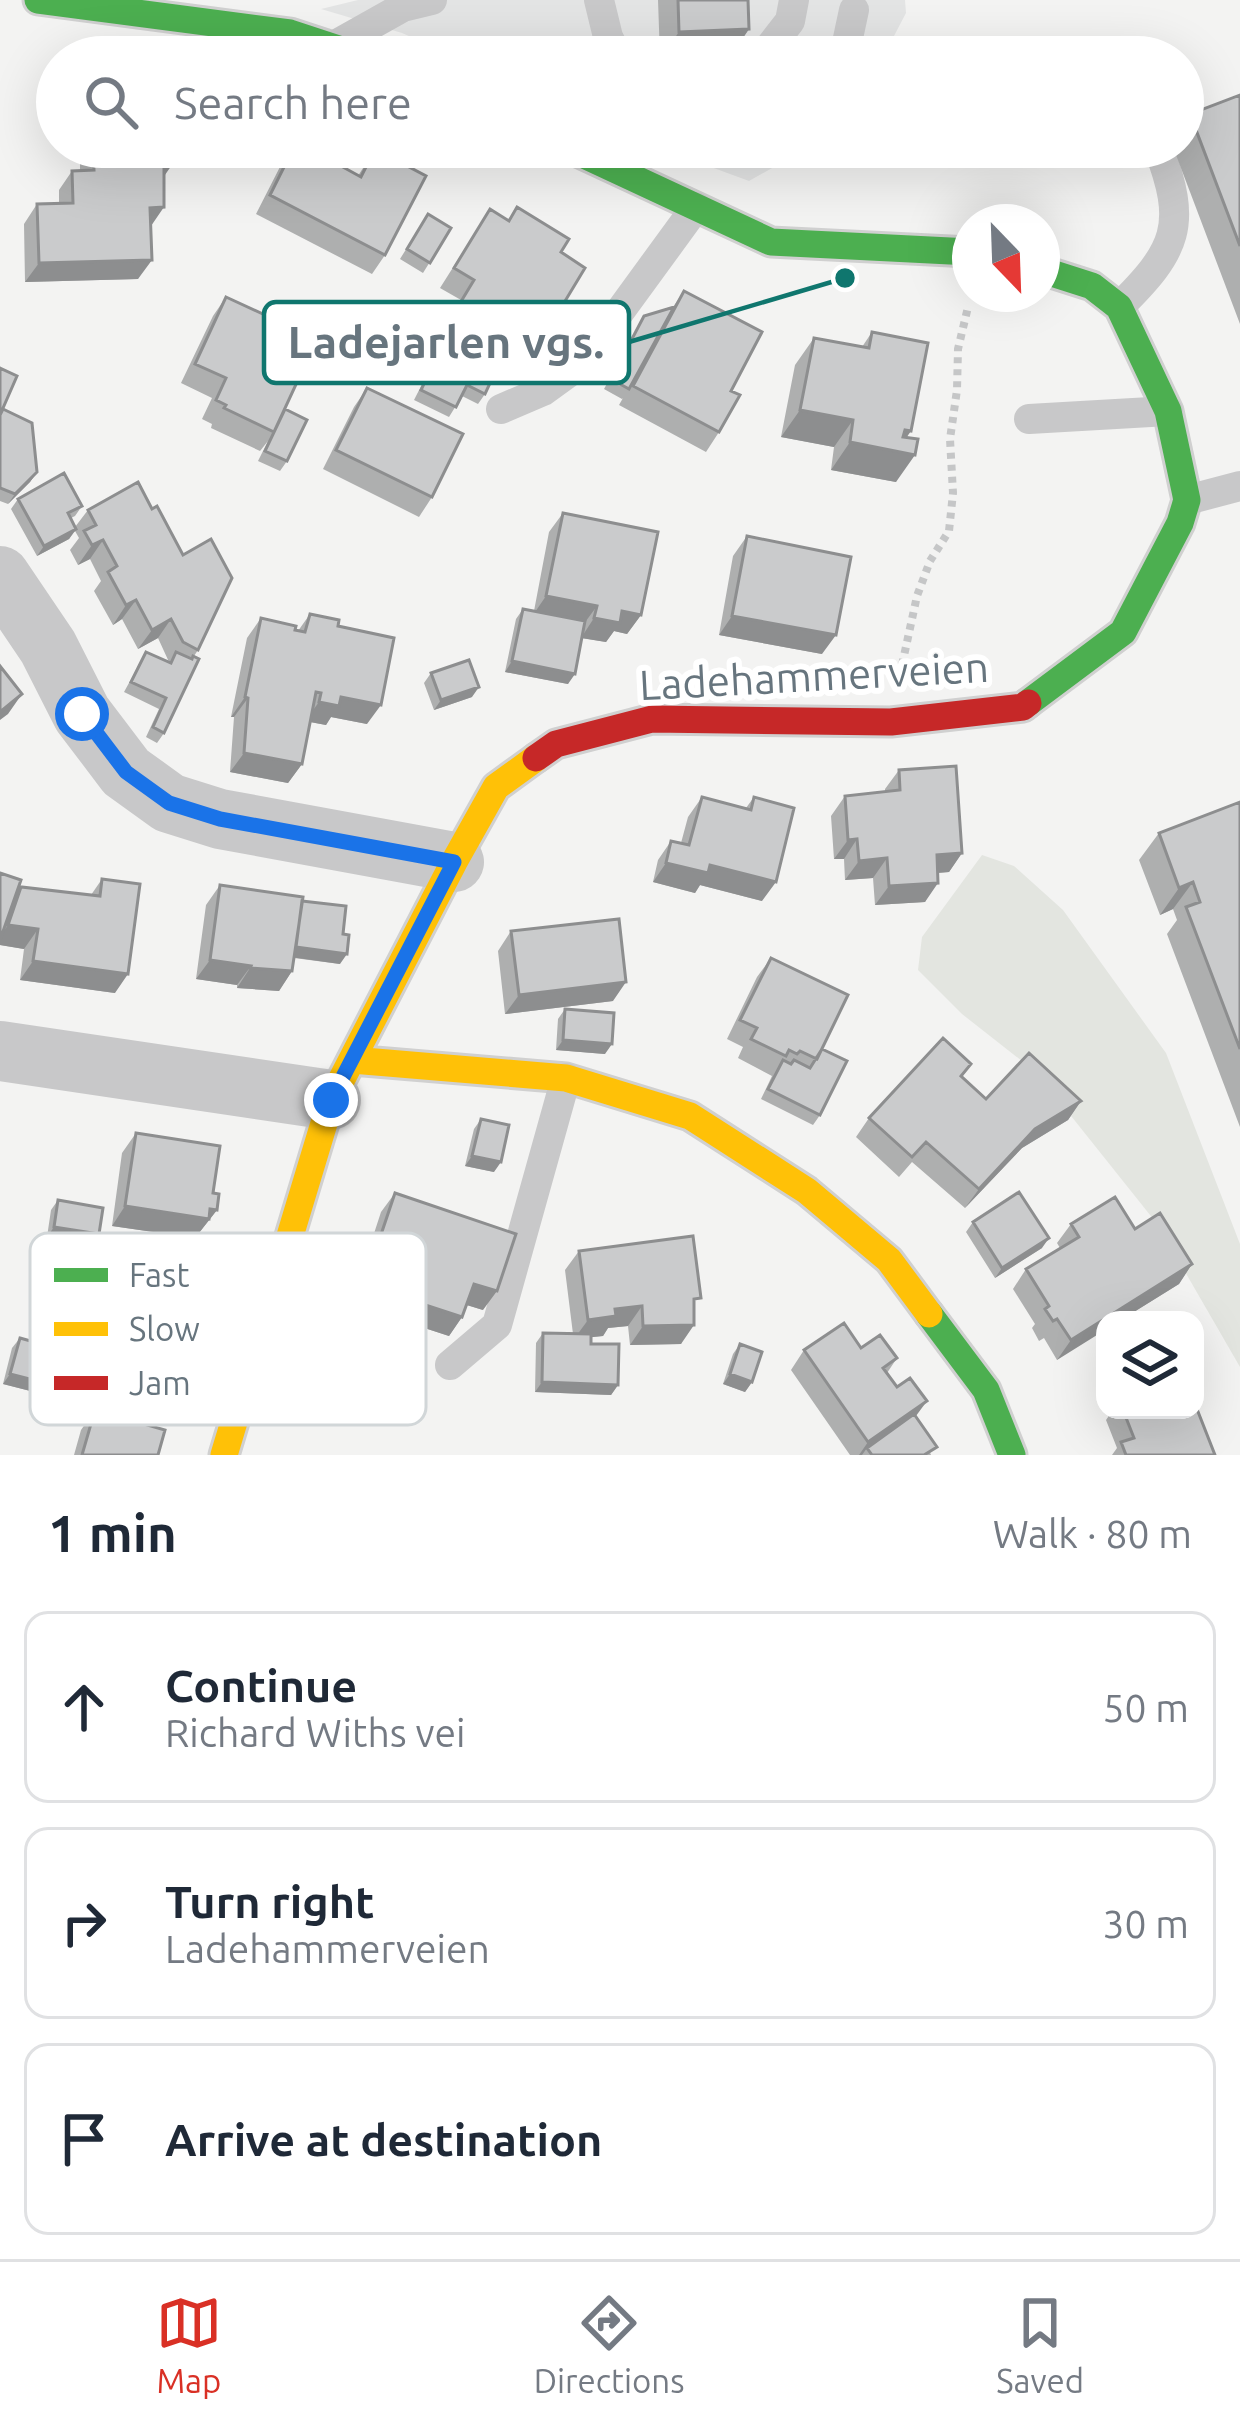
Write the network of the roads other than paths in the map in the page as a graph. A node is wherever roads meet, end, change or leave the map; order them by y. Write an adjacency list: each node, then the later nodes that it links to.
1 (38, 0): 6 (street)
2 (432, 0): 7 (lane)
3 (599, 0): 8 (lane)
4 (794, 0): 9 (lane)
5 (854, 10): 10 (lane)
6 (300, 36)
7 (351, 36)
8 (608, 36)
9 (778, 36)
10 (848, 36)
11 (612, 168): 13 (street)
12 (1165, 168): 16 (lane)
13 (696, 207): 14 (street); 17 (lane)
14 (952, 251)
15 (1060, 276): 16 (street)
16 (1119, 307): 18 (street)
17 (500, 409)
18 (1168, 411): 19 (lane); 21 (street)
19 (1028, 419)
20 (1240, 486): 21 (lane)
21 (1187, 500): 23 (street, Ladehammerveien)
22 (0, 576): 23 (street)
23 (454, 862): 26 (street, Ladehammerveien)
24 (0, 1051): 26 (street)
25 (566, 1078): 26 (street); 28 (lane); 31 (street)
26 (342, 1080): 27 (street, Ladehammerveien)
27 (294, 1233)
28 (450, 1364)
29 (233, 1425): 30 (street, Ladehammerveien)
30 (224, 1455)
31 (1012, 1455)

